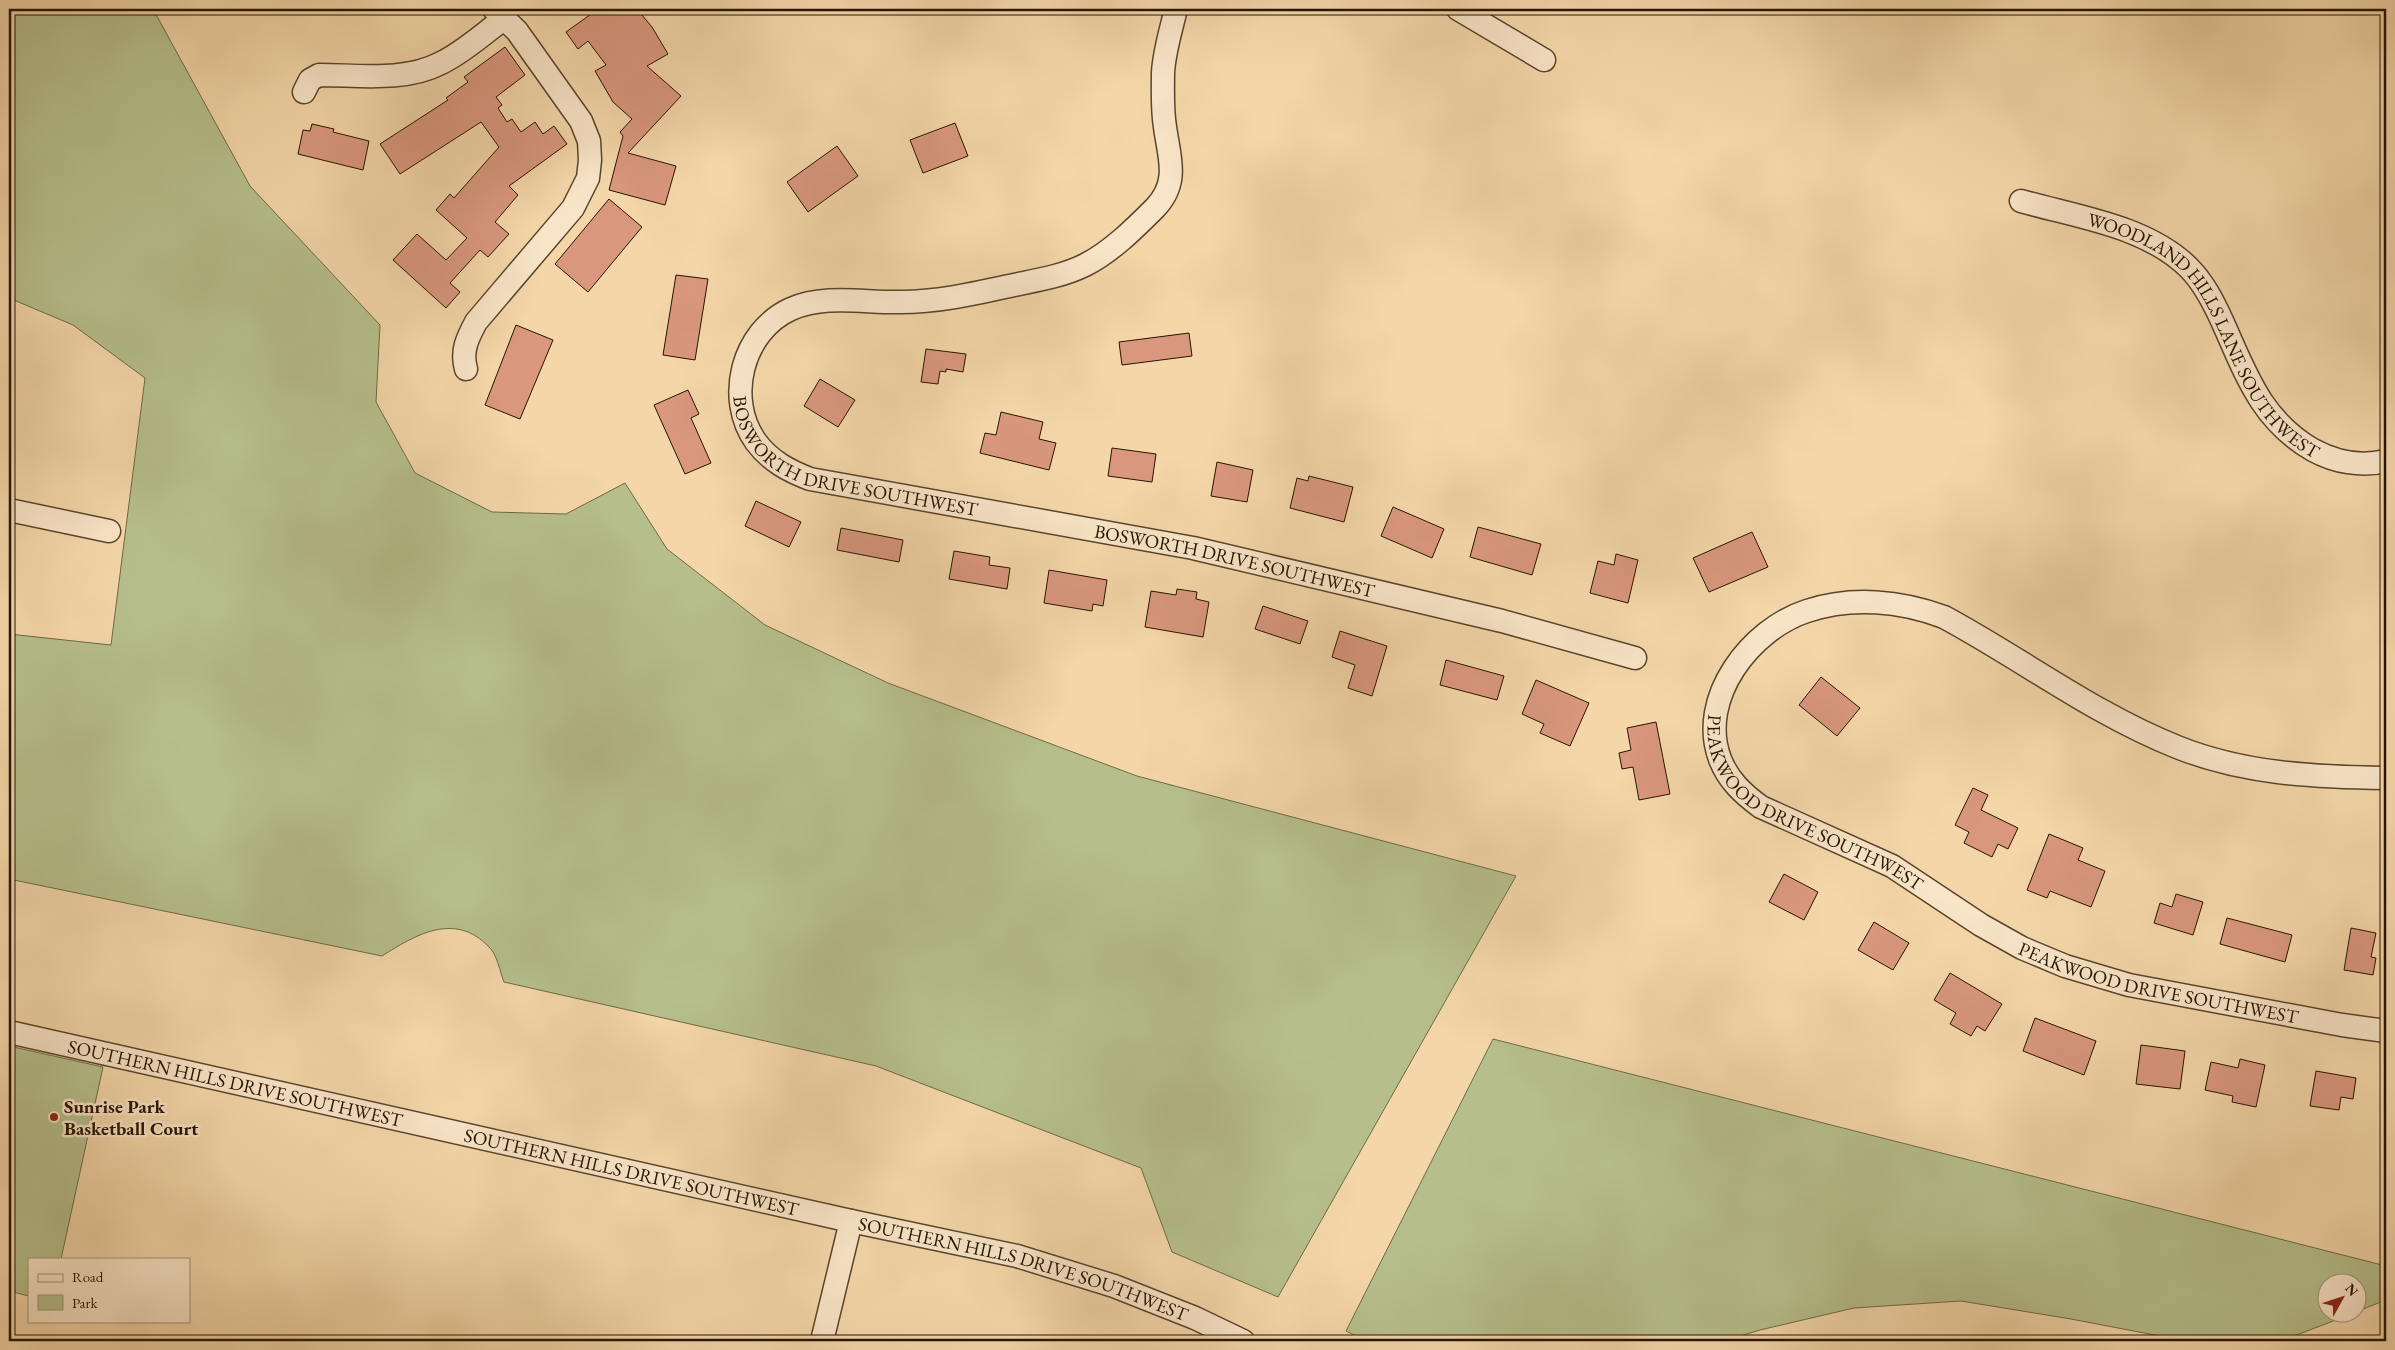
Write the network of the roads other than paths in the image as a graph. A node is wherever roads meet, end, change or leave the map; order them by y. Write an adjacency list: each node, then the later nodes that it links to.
1 (1176, 9): 11 (street, BOSWORTH DRIVE SOUTHWEST)
2 (1458, 9): 4 (street)
3 (499, 13): 5 (street); 7 (street)
4 (1544, 60)
5 (304, 92)
6 (2021, 201): 8 (street, WOODLAND HILLS LANE SOUTHWEST)
7 (466, 369)
8 (2386, 461)
9 (9, 510): 10 (street)
10 (109, 532)
11 (1635, 658)
12 (2386, 778): 13 (street, PEAKWOOD DRIVE SOUTHWEST)
13 (2386, 1031)
14 (9, 1032): 15 (street, SOUTHERN HILLS DRIVE SOUTHWEST)
15 (851, 1220): 16 (street); 17 (street, SOUTHERN HILLS DRIVE SOUTHWEST)
16 (822, 1341)
17 (1243, 1341)

